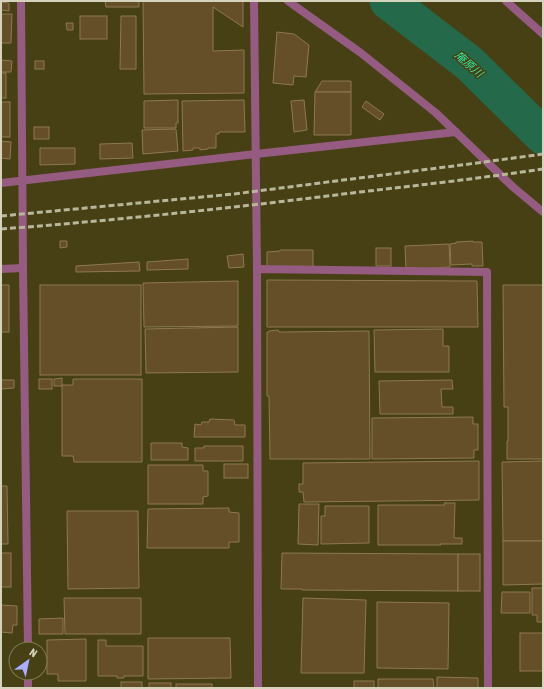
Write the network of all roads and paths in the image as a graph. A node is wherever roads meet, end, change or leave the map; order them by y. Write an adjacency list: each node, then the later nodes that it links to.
1 (21, 1): 8 (street)
2 (254, 1): 7 (street)
3 (288, 1): 6 (street)
4 (506, 1): 5 (street)
5 (543, 34)
6 (456, 132): 7 (street); 10 (street)
7 (256, 154): 8 (street); 13 (street)
8 (23, 181): 9 (street); 11 (street)
9 (1, 183)
10 (543, 212)
11 (24, 268): 12 (street); 14 (street)
12 (1, 269)
13 (257, 269): 15 (street); 16 (street)
14 (28, 641)
15 (258, 688)
16 (488, 688)

